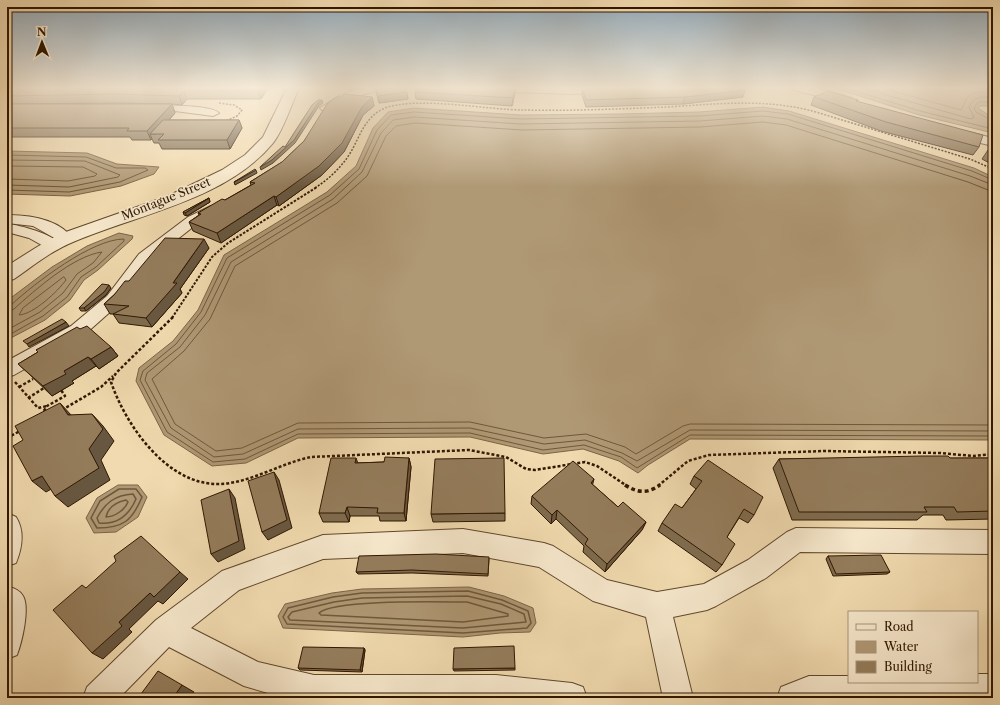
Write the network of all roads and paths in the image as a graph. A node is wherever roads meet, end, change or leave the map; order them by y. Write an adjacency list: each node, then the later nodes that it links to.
1 (278, 121): 10 (street, Montague Street)
2 (367, 121): 13 (path)
3 (843, 121): 6 (path)
4 (941, 129): 5 (street)
5 (993, 142)
6 (993, 169)
7 (223, 203): 12 (street)
8 (7, 219): 10 (street)
9 (7, 228): 10 (street)
10 (59, 242): 11 (street, Montague Street)
11 (7, 275)
12 (8, 370): 15 (path)
13 (116, 373): 20 (path); 24 (path)
14 (33, 379): 15 (path)
15 (19, 387): 18 (path)
16 (44, 388): 18 (path)
17 (62, 390): 19 (path)
18 (28, 398): 19 (path)
19 (47, 406): 21 (path)
20 (55, 414)
21 (41, 421)
22 (23, 430): 23 (path)
23 (7, 438)
24 (993, 454)
25 (7, 525): 27 (street)
26 (993, 542): 29 (street)
27 (7, 554)
28 (7, 599): 31 (street)
29 (657, 606): 30 (street); 35 (street)
30 (166, 630): 33 (street); 34 (street)
31 (7, 645)
32 (993, 689): 36 (street)
33 (98, 698)
34 (572, 698)
35 (678, 698)
36 (792, 698)

